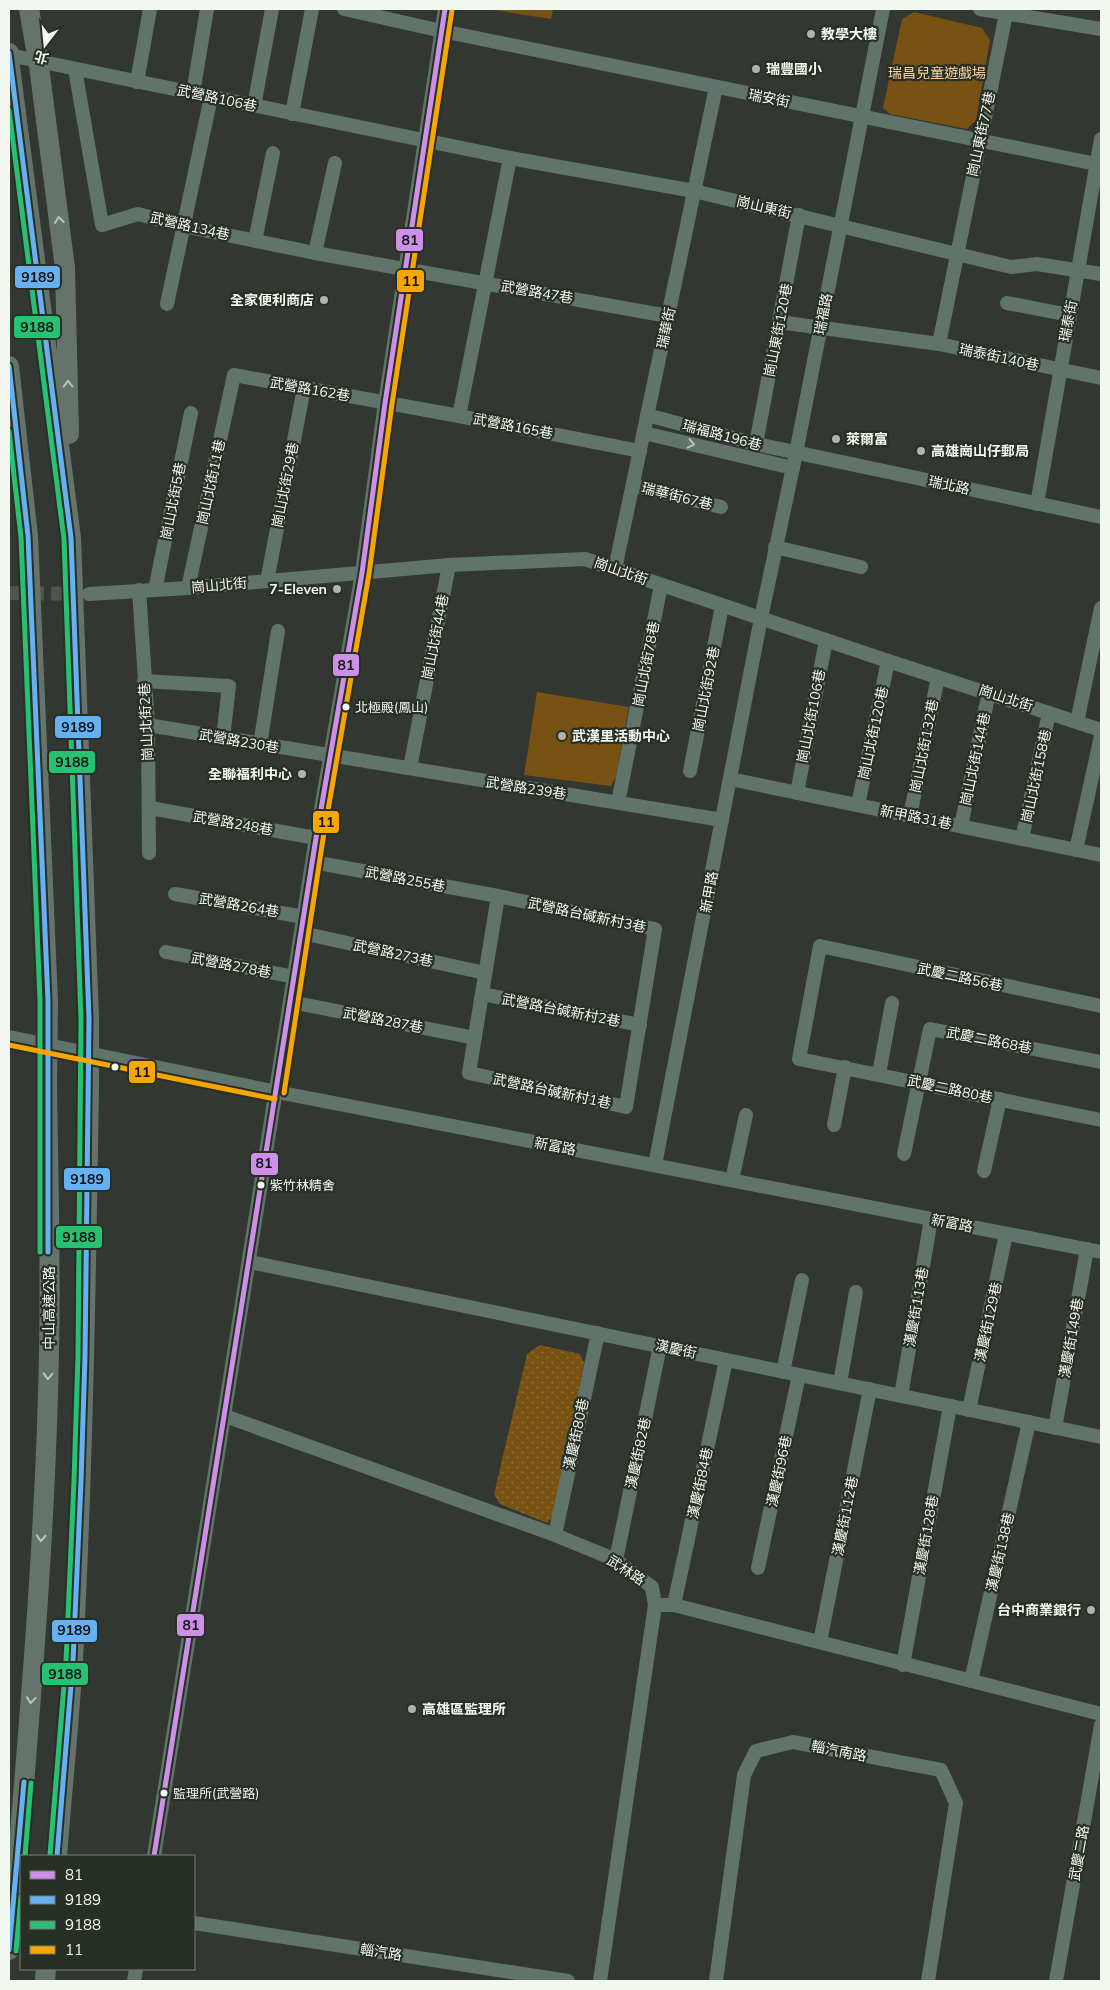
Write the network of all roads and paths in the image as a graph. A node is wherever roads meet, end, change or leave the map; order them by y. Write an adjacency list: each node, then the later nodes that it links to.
1 (29, 9): 65 (highway, one-way to 1, bridge)
2 (150, 9): 15 (street)
3 (207, 9): 17 (street)
4 (272, 9): 19 (street)
5 (312, 9): 20 (street)
6 (344, 9): 12 (street, 瑞安街)
7 (446, 9): 12 (street)
8 (883, 9): 21 (street, 瑞福路)
9 (980, 9): 10 (street)
10 (1006, 11): 11 (street); 23 (street, 崗山東街77巷)
11 (1101, 29)
12 (442, 31): 16 (street, 瑞安街); 24 (street)
13 (9, 58): 14 (street, 武營路106巷); 65 (highway)
14 (76, 69): 15 (street, 武營路106巷); 31 (street, 武營路134巷)
15 (137, 82): 17 (street, 武營路106巷)
16 (716, 87): 21 (street, 瑞安街); 29 (street, 瑞華街)
17 (193, 93): 18 (street, 武營路106巷)
18 (211, 97): 19 (street, 武營路106巷); 31 (street)
19 (254, 106): 20 (street, 武營路106巷)
20 (292, 114): 24 (street, 武營路106巷)
21 (861, 116): 23 (street, 瑞安街); 32 (street, 瑞福路)
22 (1101, 139): 28 (street, 瑞泰街)
23 (980, 140): 28 (street, 瑞安街); 35 (street, 崗山東街77巷)
24 (426, 141): 26 (street, 崗山東街); 37 (street)
25 (273, 153): 33 (street)
26 (510, 158): 29 (street, 崗山東街); 39 (street)
27 (335, 163): 34 (street)
28 (1099, 164): 36 (street, 瑞泰街)
29 (694, 191): 30 (street, 崗山東街); 43 (street, 瑞華街)
30 (800, 215): 32 (street, 崗山東街); 44 (street, 崗山東街120巷)
31 (183, 226): 33 (street, 武營路134巷); 41 (street)
32 (841, 226): 35 (street, 崗山東街); 45 (street, 瑞福路)
33 (255, 241): 34 (street, 武營路134巷)
34 (315, 253): 37 (street, 武營路134巷)
35 (956, 255): 36 (street, 崗山東街); 46 (street)
36 (1078, 269): 38 (street, 崗山東街); 42 (street, 瑞泰街)
37 (406, 270): 39 (street, 武營路47巷); 52 (street)
38 (1101, 274)
39 (485, 283): 43 (street, 武營路47巷); 55 (street)
40 (1007, 303): 42 (street)
41 (167, 304)
42 (1070, 315): 48 (street, 瑞泰街)
43 (668, 316): 54 (street, 瑞華街)
44 (779, 322): 45 (street, 瑞泰街140巷); 57 (street, 崗山東街120巷)
45 (819, 329): 46 (street, 瑞泰街140巷); 59 (street, 瑞福路)
46 (939, 344): 48 (street, 瑞泰街140巷)
47 (9, 366): 173 (highway, 中山高速公路, one-way to 173, bridge)
48 (1059, 370): 50 (street, 瑞泰街140巷); 62 (street, 瑞泰街)
49 (234, 375): 51 (street, 武營路162巷); 73 (street, 崗山北街11巷)
50 (1101, 378)
51 (304, 388): 52 (street, 武營路162巷); 71 (street, 崗山北街29巷)
52 (385, 403): 55 (street, 武營路165巷); 70 (street)
53 (191, 412): 75 (street, 崗山北街5巷)
54 (648, 415): 56 (street, 瑞華街); 57 (street, 瑞福路196巷)
55 (459, 416): 58 (street, 武營路165巷)
56 (644, 433): 58 (street, 瑞華街); 60 (street, 瑞福路196巷, one-way to 60)
57 (756, 444): 59 (street, 瑞福路196巷)
58 (640, 451): 61 (street, 瑞華街)
59 (796, 453): 60 (street, 瑞福路); 62 (street, 瑞北路)
60 (793, 468): 66 (street, 瑞福路)
61 (633, 485): 63 (street, 瑞華街67巷); 69 (street, 瑞華街)
62 (1036, 504): 64 (street, 瑞北路)
63 (721, 507)
64 (1101, 517)
65 (71, 538): 170 (highway, bridge)
66 (775, 548): 68 (street); 79 (street, 瑞福路)
67 (449, 565): 69 (street, 崗山北街); 70 (street, 崗山北街); 94 (street, 崗山北街44巷)
68 (861, 567)
69 (615, 569): 72 (street, 崗山北街)
70 (362, 573): 71 (street, 崗山北街); 93 (street)
71 (267, 581): 73 (street, 崗山北街)
72 (661, 585): 77 (street, 崗山北街); 98 (street, 崗山北街78巷)
73 (188, 588): 75 (street, 崗山北街)
74 (139, 590): 75 (street, 崗山北街); 76 (street, 崗山北街); 84 (street, 崗山北街2巷)
75 (155, 590)
76 (89, 594)
77 (722, 606): 79 (street, 崗山北街); 95 (street, 崗山北街92巷)
78 (1101, 608): 87 (street)
79 (761, 618): 81 (street, 崗山北街); 96 (street, 新甲路)
80 (278, 631): 92 (street)
81 (826, 640): 82 (street, 崗山北街); 97 (street, 崗山北街106巷)
82 (888, 661): 83 (street, 崗山北街); 99 (street, 崗山北街120巷)
83 (938, 677): 85 (street, 崗山北街); 101 (street, 崗山北街132巷)
84 (144, 681): 88 (street, 崗山北街2巷); 91 (street)
85 (989, 692): 86 (street, 崗山北街); 103 (street, 崗山北街144巷)
86 (1049, 713): 87 (street, 崗山北街); 105 (street, 崗山北街158巷)
87 (1077, 722): 89 (street, 崗山北街)
88 (148, 725): 91 (street, 武營路230巷); 100 (street, 崗山北街2巷)
89 (1101, 730)
90 (1101, 736): 106 (street)
91 (223, 738): 92 (street, 武營路230巷)
92 (260, 745): 93 (street, 武營路230巷)
93 (330, 756): 94 (street, 武營路239巷); 104 (street)
94 (410, 768): 98 (street, 武營路239巷)
95 (690, 771)
96 (730, 780): 97 (street, 新甲路31巷); 102 (street, 新甲路)
97 (797, 793): 99 (street, 新甲路31巷)
98 (618, 803): 102 (street, 武營路239巷)
99 (858, 806): 101 (street, 新甲路31巷)
100 (150, 808): 104 (street, 武營路248巷); 107 (street, 崗山北街2巷)
101 (910, 816): 103 (street, 新甲路31巷)
102 (722, 820): 136 (street, 新甲路)
103 (961, 826): 105 (street, 新甲路31巷)
104 (316, 838): 109 (street)
105 (1022, 839): 106 (street, 新甲路31巷)
106 (1076, 850): 108 (street, 新甲路31巷)
107 (149, 853)
108 (1101, 855)
109 (313, 862): 111 (street, 武營路255巷); 112 (street)
110 (175, 894): 112 (street, 武營路264巷)
111 (498, 896): 115 (street); 121 (street, 武營路台碱新村3巷)
112 (304, 917): 113 (street)
113 (302, 933): 115 (street, 武營路273巷); 116 (street)
114 (166, 952): 116 (street, 武營路278巷)
115 (485, 973): 117 (street)
116 (295, 977): 118 (street)
117 (482, 994): 121 (street, 武營路台碱新村2巷); 123 (street)
118 (291, 1002): 123 (street, 武營路287巷); 130 (street)
119 (892, 1004): 128 (street)
120 (1101, 1006): 124 (street, 武慶二路56巷)
121 (640, 1025): 127 (street, 武營路台碱新村3巷)
122 (9, 1037): 130 (street, 新富路)
123 (474, 1038): 127 (street, 武營路台碱新村1巷)
124 (799, 1059): 126 (street, 武慶二路80巷)
125 (1101, 1062): 129 (street, 武慶二路68巷)
126 (845, 1067): 128 (street, 武慶二路80巷); 134 (street)
127 (633, 1069)
128 (879, 1074): 129 (street, 武慶二路80巷)
129 (919, 1082): 131 (street, 武慶二路80巷); 135 (street)
130 (277, 1092): 136 (street, 新富路); 143 (street)
131 (1000, 1099): 133 (street, 武慶二路80巷); 137 (street)
132 (746, 1115): 138 (street)
133 (1101, 1120)
134 (834, 1125)
135 (904, 1154)
136 (655, 1166): 138 (street, 新富路)
137 (984, 1171)
138 (732, 1180): 139 (street, 新富路)
139 (931, 1219): 140 (street, 新富路); 153 (street, 漢慶街113巷)
140 (1006, 1234): 141 (street, 新富路); 155 (street, 漢慶街129巷)
141 (1086, 1249): 142 (street, 新富路); 158 (street, 漢慶街149巷)
142 (1101, 1252)
143 (250, 1262): 146 (street, 漢慶街); 156 (street)
144 (802, 1280): 149 (street)
145 (856, 1292): 151 (street)
146 (598, 1334): 147 (street, 漢慶街); 160 (street, 漢慶街80巷)
147 (660, 1346): 148 (street, 漢慶街); 161 (street, 漢慶街82巷)
148 (726, 1360): 149 (street, 漢慶街); 164 (street, 漢慶街84巷)
149 (783, 1372): 150 (street, 漢慶街)
150 (799, 1375): 151 (street, 漢慶街); 162 (street, 漢慶街96巷)
151 (840, 1383): 152 (street, 漢慶街)
152 (870, 1389): 153 (street, 漢慶街); 165 (street, 漢慶街112巷)
153 (901, 1396): 154 (street, 漢慶街)
154 (950, 1406): 155 (street, 漢慶街); 166 (street, 漢慶街128巷)
155 (969, 1410): 157 (street, 漢慶街)
156 (225, 1416): 160 (street, 武林路); 171 (street)
157 (1029, 1422): 158 (street, 漢慶街); 167 (street, 漢慶街138巷)
158 (1055, 1428): 159 (street, 漢慶街)
159 (1101, 1437)
160 (555, 1536): 161 (street, 武林路)
161 (616, 1560): 163 (street, 武林路)
162 (758, 1568)
163 (655, 1605): 164 (street); 176 (street, 武林路)
164 (674, 1605): 165 (street)
165 (820, 1642): 166 (street)
166 (903, 1665): 167 (street)
167 (971, 1681): 168 (street)
168 (1101, 1714)
169 (1101, 1725): 179 (street, 武慶二路)
170 (57, 1855)
171 (154, 1855)
172 (195, 1922): 174 (street, 輜汽路)
173 (9, 1950)
174 (537, 1979): 175 (street, 輜汽路)
175 (568, 1981)
176 (600, 1981)
177 (716, 1981): 178 (street, 輜汽南路)
178 (928, 1981)
179 (1056, 1981)

